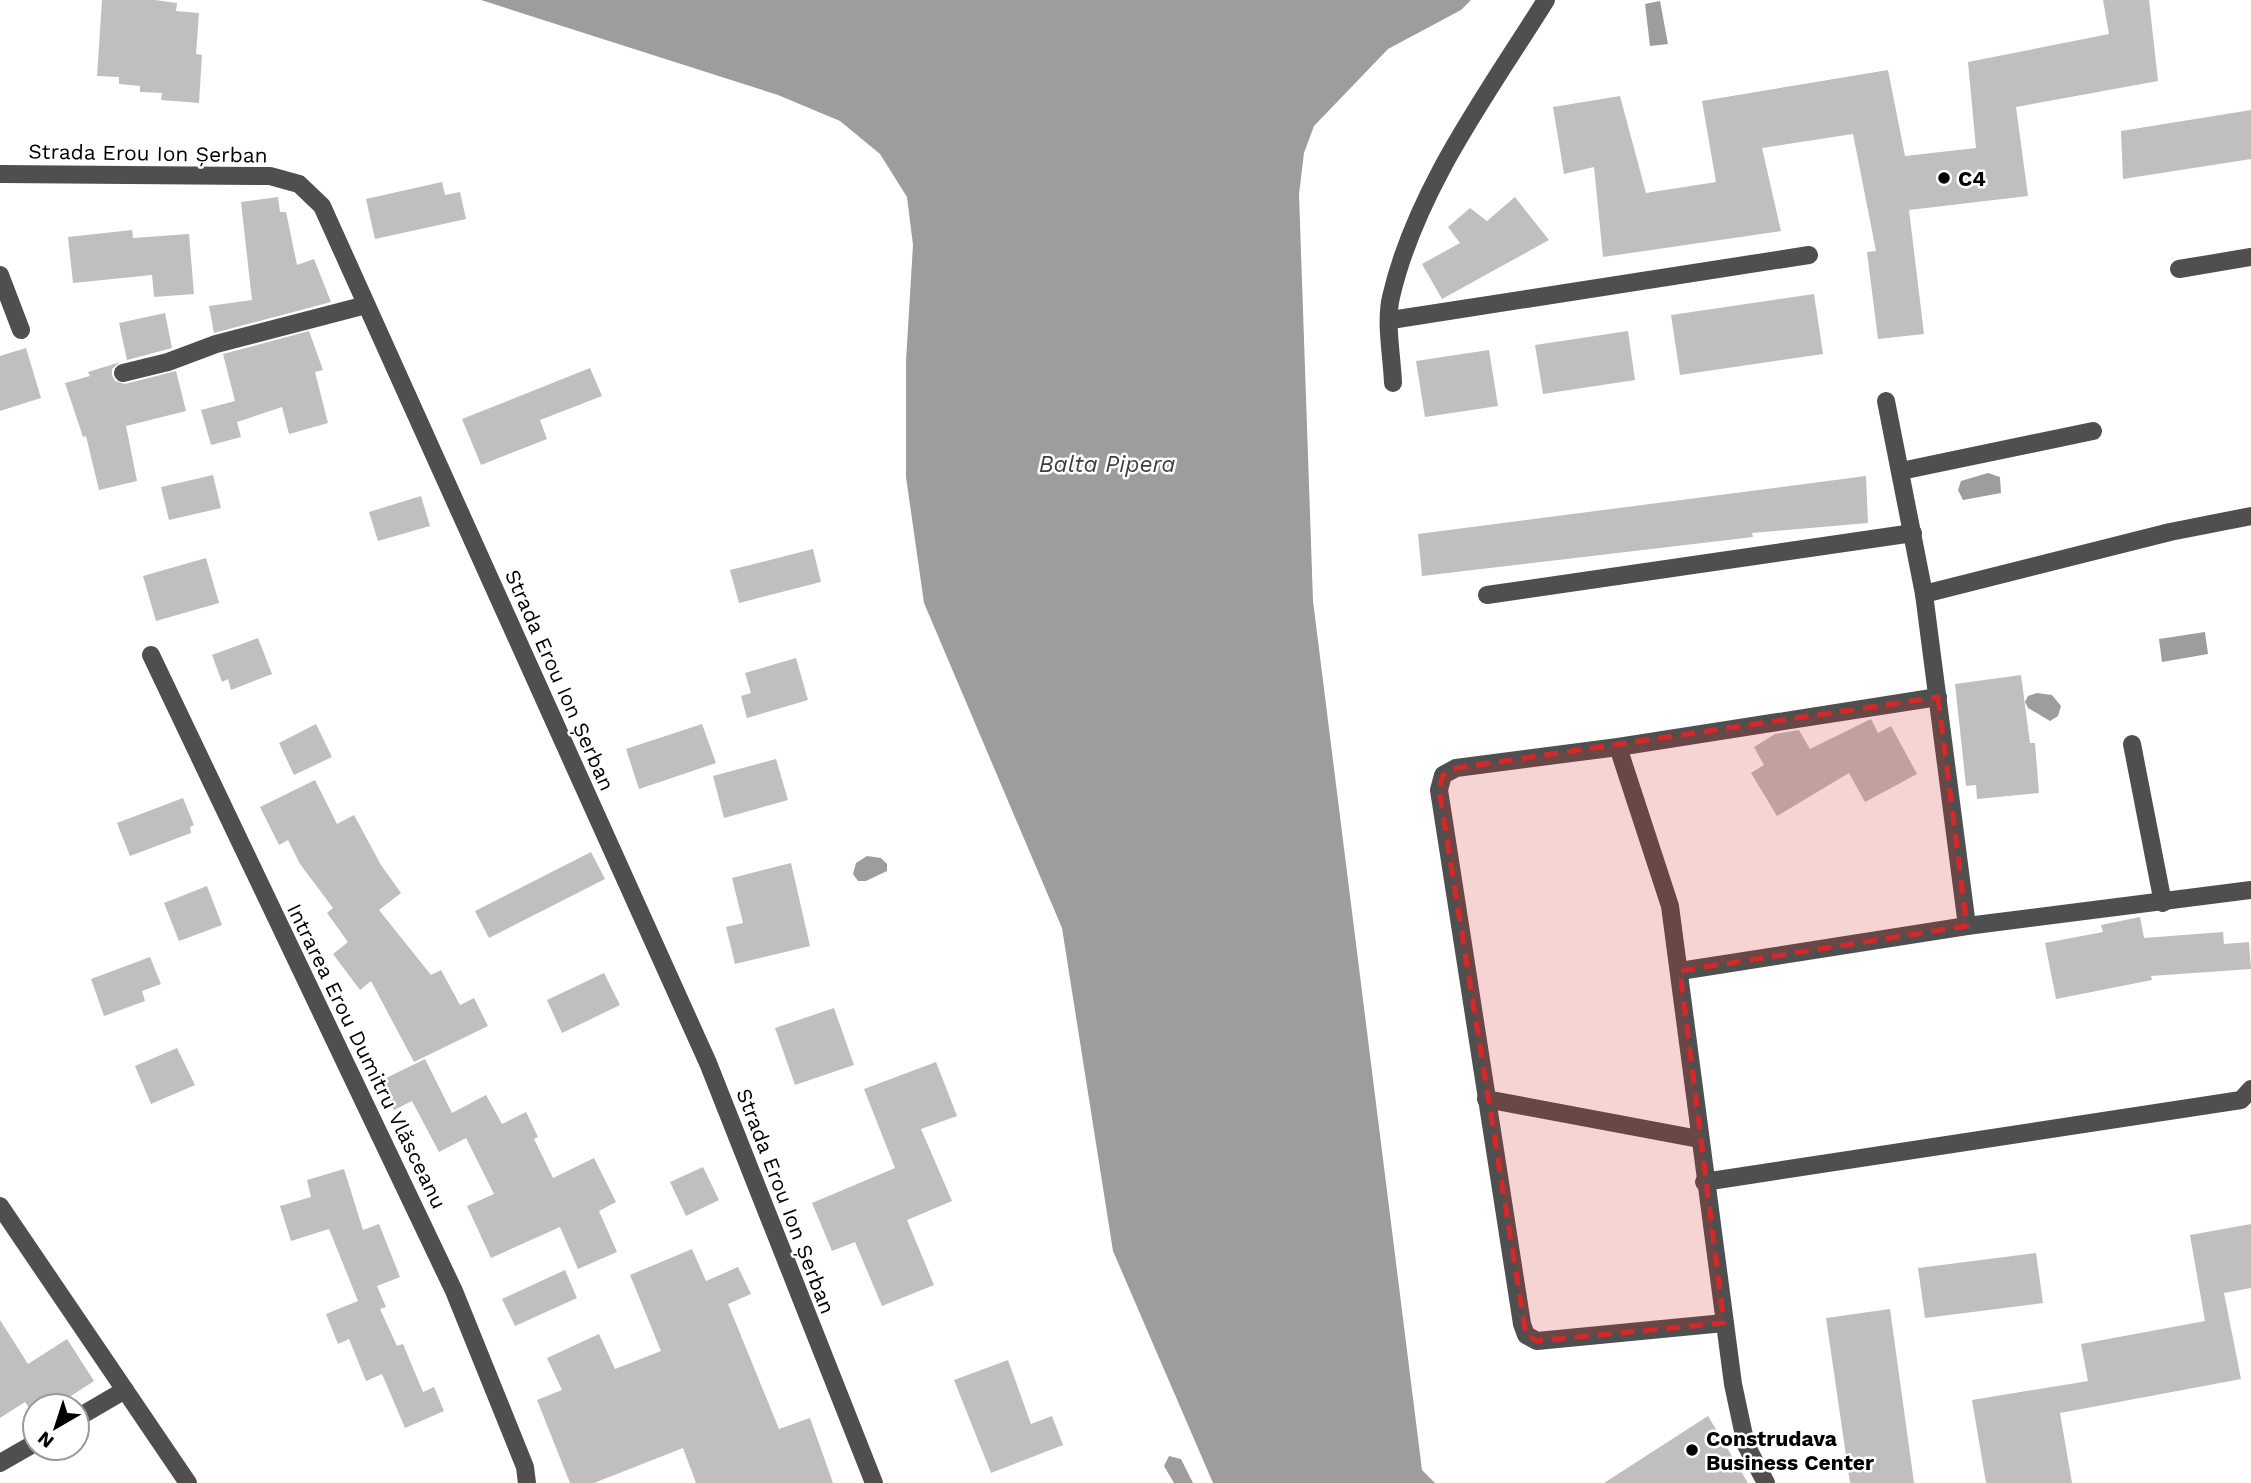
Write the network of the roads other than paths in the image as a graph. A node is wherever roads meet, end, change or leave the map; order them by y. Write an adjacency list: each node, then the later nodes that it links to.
1 (1546, 0): 8 (street)
2 (0, 174): 7 (street, Strada Erou Ion Șerban)
3 (1810, 255): 8 (street)
4 (2251, 257): 5 (street)
5 (2179, 269)
6 (0, 275): 9 (street)
7 (366, 305): 10 (street); 39 (street, Strada Erou Ion Șerban)
8 (1391, 320): 11 (street)
9 (21, 330)
10 (123, 373)
11 (1393, 383)
12 (1886, 401): 14 (street)
13 (2093, 431): 14 (street)
14 (1900, 471): 16 (street)
15 (2251, 516): 17 (street)
16 (1913, 533): 17 (street); 18 (street)
17 (1924, 594): 20 (street)
18 (1487, 595)
19 (151, 655): 38 (street, Intrarea Erou Dumitru Vlăsceanu)
20 (1938, 696): 22 (street); 25 (street)
21 (2132, 744): 24 (street)
22 (1618, 747): 26 (street); 28 (street)
23 (2251, 890): 24 (street)
24 (2163, 903): 25 (street)
25 (1967, 926): 26 (street)
26 (1679, 971): 29 (street)
27 (2251, 1089): 30 (street)
28 (1486, 1099): 29 (street); 32 (street)
29 (1699, 1139): 30 (street)
30 (1704, 1182): 32 (street)
31 (0, 1206): 33 (street)
32 (1724, 1323): 40 (street)
33 (125, 1390): 34 (street); 37 (street)
34 (91, 1410)
35 (21, 1451): 36 (street)
36 (0, 1463)
37 (188, 1483)
38 (527, 1483)
39 (874, 1483)
40 (1766, 1483)

